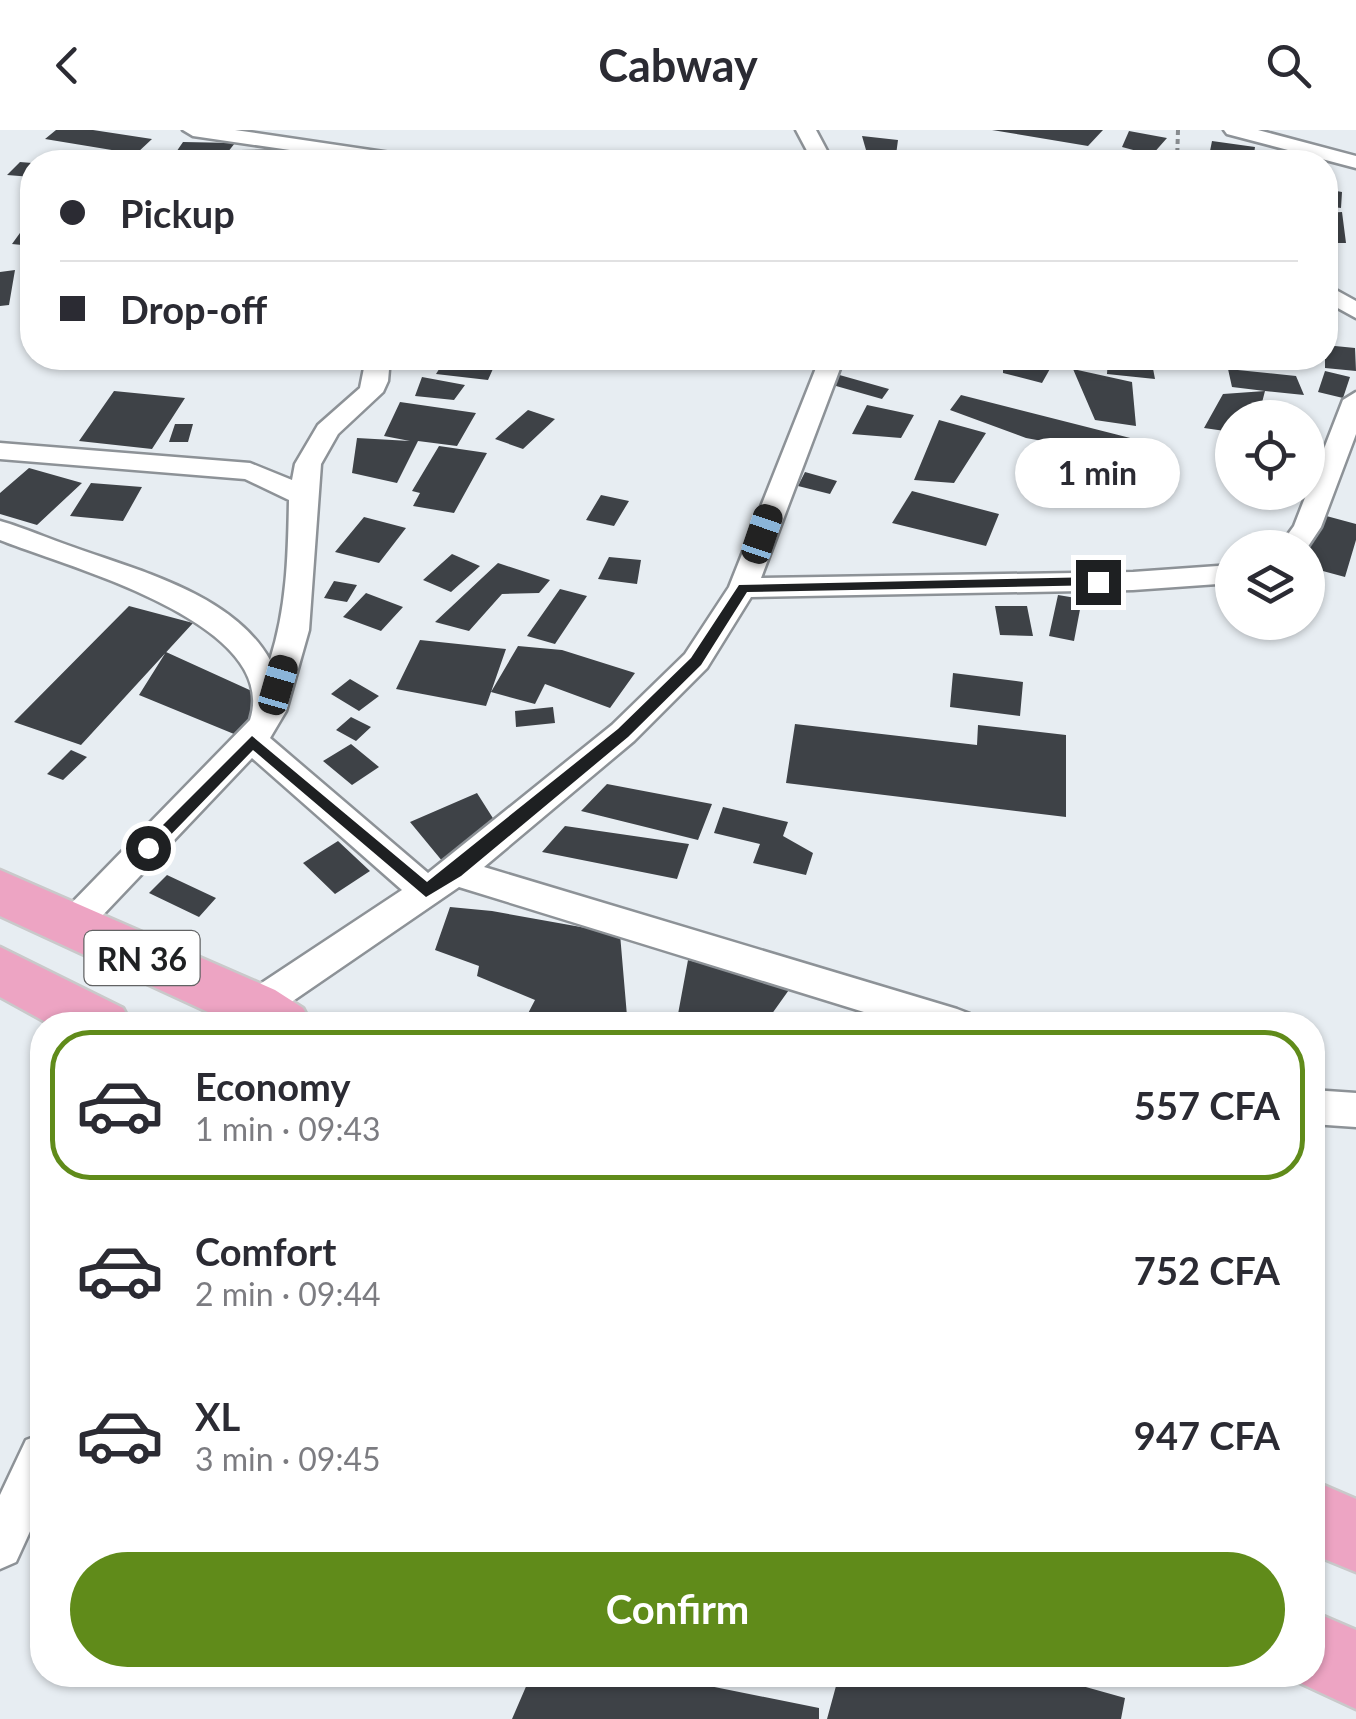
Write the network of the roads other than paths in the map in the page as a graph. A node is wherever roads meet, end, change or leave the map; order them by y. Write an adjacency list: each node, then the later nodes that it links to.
1 (193, 130): 3 (street)
2 (1234, 130): 4 (street)
3 (329, 150)
4 (1310, 150)
5 (377, 370): 9 (street)
6 (827, 370): 13 (street)
7 (1356, 400): 11 (street)
8 (0, 451): 9 (street)
9 (303, 496): 14 (street)
10 (0, 530): 14 (street)
11 (1305, 530)
12 (1215, 575): 13 (street)
13 (744, 588): 16 (street)
14 (270, 712): 15 (street)
15 (252, 742): 16 (street); 18 (street)
16 (441, 882): 22 (street); 23 (street)
17 (0, 891): 18 (main road, RN 36)
18 (70, 928): 21 (main road, RN 36)
19 (0, 970): 20 (main road, RN 36)
20 (79, 1012)
21 (260, 1012)
22 (274, 1012)
23 (910, 1012)
24 (1325, 1108): 25 (street)
25 (1356, 1110)
26 (30, 1482): 29 (street)
27 (1325, 1522): 28 (main road)
28 (1356, 1536)
29 (0, 1546)
30 (1325, 1656): 31 (main road)
31 (1356, 1671)

